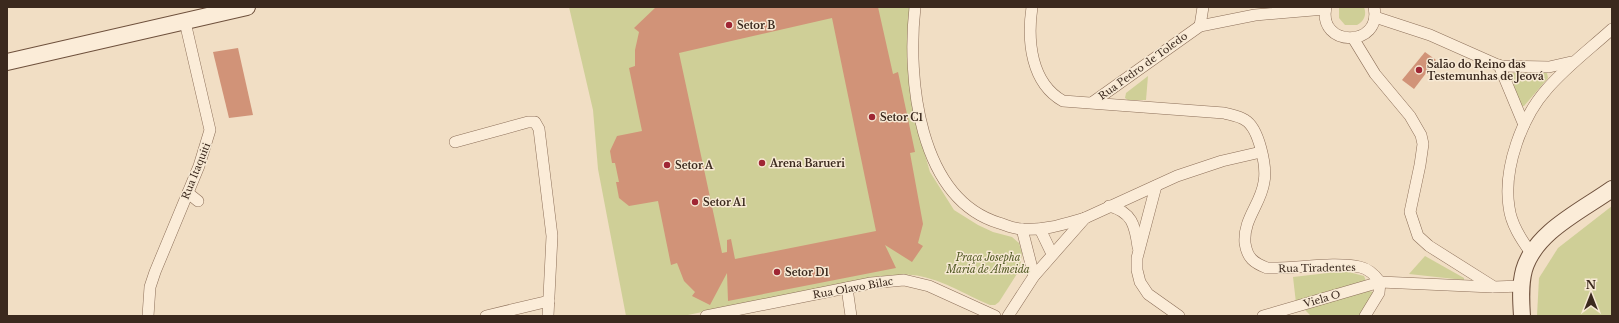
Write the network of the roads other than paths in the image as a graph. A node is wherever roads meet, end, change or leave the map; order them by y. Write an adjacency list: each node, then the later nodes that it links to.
1 (247, 7): 7 (main road)
2 (915, 7): 24 (street)
3 (1032, 7): 14 (street, Rua Pedro de Toledo)
4 (1202, 7): 8 (street)
5 (1326, 8): 8 (street, Rua Pedro de Toledo); 10 (street)
6 (1375, 12): 10 (street); 13 (street)
7 (186, 22): 12 (main road); 20 (street, Rua Itaquiti)
8 (1200, 26): 14 (street, Rua Pedro de Toledo)
9 (1612, 29): 11 (street)
10 (1353, 38): 32 (street)
11 (1574, 61): 13 (street); 15 (street)
12 (7, 62)
13 (1500, 65): 15 (street)
14 (1093, 102): 17 (street, Rua Tiradentes)
15 (1524, 125): 27 (street)
16 (455, 142): 34 (street)
17 (1261, 152): 18 (street); 30 (street, Rua Tiradentes)
18 (1156, 186): 22 (street); 26 (street)
19 (1612, 189): 27 (main road)
20 (188, 193): 21 (street); 35 (street, Rua Itaquiti)
21 (198, 201)
22 (1109, 206): 23 (street); 26 (street)
23 (1085, 218): 25 (street); 28 (street)
24 (1022, 229): 25 (street); 29 (street)
25 (1040, 229): 28 (street)
26 (1138, 251): 42 (street)
27 (1531, 253): 31 (main road)
28 (1052, 254): 29 (street)
29 (1034, 276): 41 (street)
30 (1380, 282): 32 (street, Viela O); 43 (street, Viela O); 44 (street)
31 (1521, 286): 32 (street, Viela O); 45 (main road)
32 (1494, 287)
33 (847, 288): 38 (street, Rua Olavo Bilac); 39 (street); 40 (street, Rua Olavo Bilac)
34 (549, 301): 36 (street); 37 (street)
35 (148, 316)
36 (486, 316)
37 (548, 316)
38 (706, 316)
39 (851, 316)
40 (995, 316)
41 (1008, 316)
42 (1179, 316)
43 (1263, 316)
44 (1365, 316)
45 (1522, 316)

